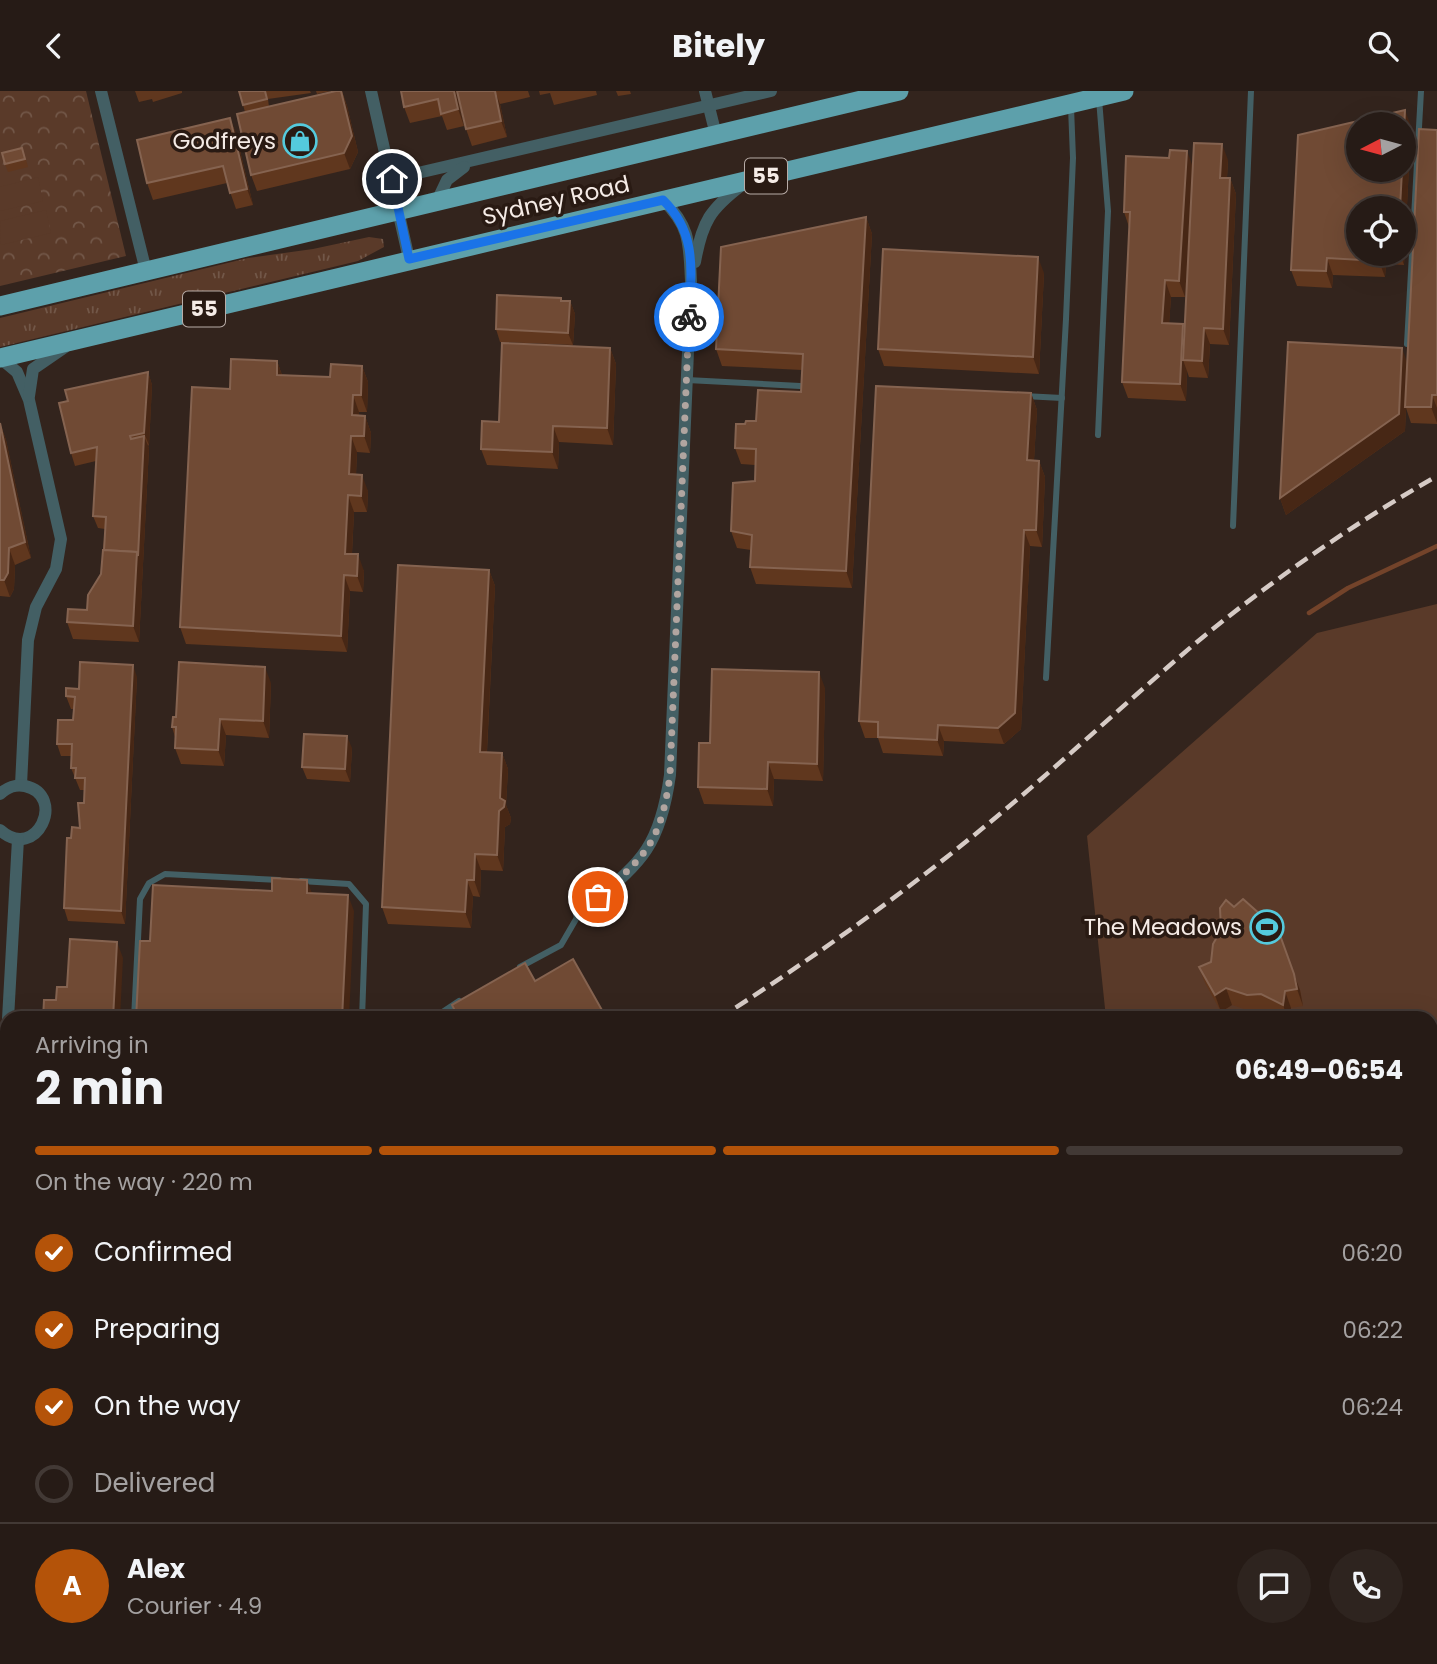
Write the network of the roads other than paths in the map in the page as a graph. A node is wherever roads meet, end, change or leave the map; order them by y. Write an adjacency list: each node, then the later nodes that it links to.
1 (101, 91): 20 (street)
2 (371, 91): 14 (street)
3 (705, 91): 11 (street)
4 (771, 91): 11 (street)
5 (899, 91): 12 (highway, Sydney Road / 55)
6 (1124, 91): 9 (highway, Sydney Road / 55)
7 (1251, 91): 32 (lane)
8 (1421, 91): 24 (lane)
9 (1099, 97): 10 (highway, Sydney Road / 55); 31 (lane)
10 (1070, 104): 15 (highway, Sydney Road / 55); 29 (lane)
11 (708, 106): 12 (street); 13 (street)
12 (716, 135): 17 (highway, Sydney Road / 55)
13 (469, 164): 14 (street); 17 (street)
14 (392, 179): 18 (street)
15 (747, 180): 16 (highway, Sydney Road / 55); 21 (street)
16 (663, 200): 19 (highway, Sydney Road / 55); 21 (street)
17 (437, 201): 18 (highway, Sydney Road / 55)
18 (399, 211): 19 (street); 20 (highway, Sydney Road / 55)
19 (409, 259): 23 (highway, Sydney Road / 55)
20 (146, 271): 22 (highway, Sydney Road / 55)
21 (691, 281): 26 (street)
22 (0, 306)
23 (78, 339): 25 (highway, Sydney Road / 55); 30 (street)
24 (1407, 344)
25 (0, 358): 30 (street)
26 (687, 380): 27 (lane); 40 (street)
27 (800, 386)
28 (1010, 395): 29 (lane)
29 (1062, 398): 33 (lane)
30 (29, 400): 34 (street)
31 (1098, 435)
32 (1233, 526)
33 (1046, 678)
34 (21, 785): 35 (street); 37 (street)
35 (0, 794)
36 (0, 830): 37 (street)
37 (18, 839): 43 (street)
38 (283, 880): 44 (lane)
39 (296, 881): 45 (lane)
40 (579, 913): 41 (lane)
41 (512, 972)
42 (467, 996): 46 (lane)
43 (8, 1011)
44 (134, 1011)
45 (362, 1011)
46 (444, 1011)

